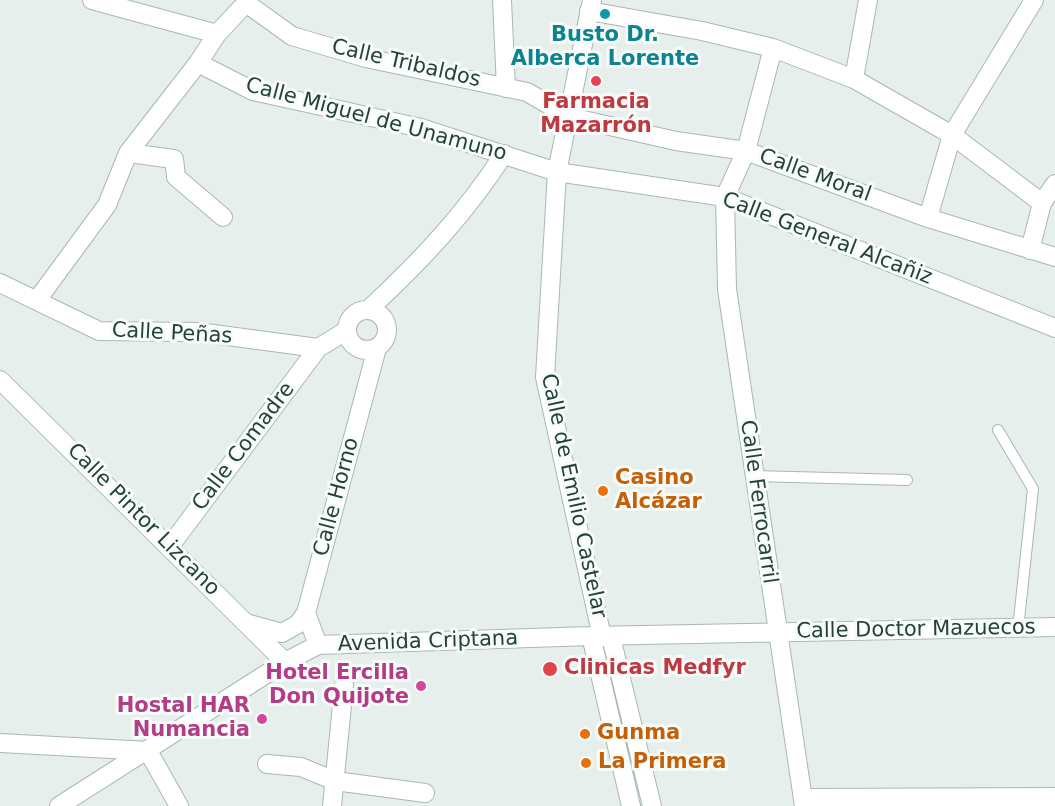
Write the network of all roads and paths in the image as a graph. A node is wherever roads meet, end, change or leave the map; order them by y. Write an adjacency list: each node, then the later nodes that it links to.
1 (92, 0): 7 (street)
2 (502, 0): 11 (street)
3 (868, 0): 10 (street)
4 (1034, 0): 13 (street)
5 (246, 2): 7 (street); 11 (street, Calle Tribaldos)
6 (591, 6): 8 (street); 12 (street, Calle de Emilio Castelar)
7 (217, 34): 9 (street)
8 (773, 48): 10 (street); 14 (street)
9 (198, 63): 15 (street); 16 (street, Calle Miguel de Unamuno)
10 (854, 78): 13 (street)
11 (506, 88): 12 (street, Calle Tribaldos)
12 (570, 117): 14 (street, Calle Moral); 17 (street, Calle de Emilio Castelar)
13 (952, 135): 20 (street); 22 (street)
14 (746, 151): 19 (street); 22 (street, Calle Moral)
15 (128, 153): 21 (street); 26 (street)
16 (504, 154): 17 (street, Calle Miguel de Unamuno); 27 (street)
17 (557, 172): 19 (street, Calle General Alcañiz); 42 (street, Calle de Emilio Castelar)
18 (1055, 184): 20 (street)
19 (725, 197): 28 (street, Calle General Alcañiz); 34 (street, Calle Ferrocarril)
20 (1042, 203): 23 (street)
21 (223, 217)
22 (928, 218): 23 (street, Calle Moral)
23 (1030, 250): 24 (street, Calle Moral)
24 (1055, 257)
25 (0, 283): 26 (street, Calle Peñas)
26 (37, 300): 30 (street, Calle Peñas)
27 (377, 314): 29 (street); 31 (street)
28 (1055, 328)
29 (346, 331): 30 (street); 31 (street)
30 (318, 348): 36 (street, Calle Comadre)
31 (377, 348): 37 (street, Calle Horno)
32 (0, 380): 36 (street, Calle Pintor Lizcano)
33 (998, 430): 40 (lane)
34 (754, 476): 35 (lane); 41 (street, Calle Ferrocarril)
35 (907, 480)
36 (170, 546): 38 (street, Calle Pintor Lizcano)
37 (306, 613): 38 (street); 43 (street)
38 (247, 624): 44 (street, Calle Pintor Lizcano)
39 (1055, 627): 40 (street, Calle Doctor Mazuecos)
40 (1018, 628): 41 (street, Calle Doctor Mazuecos)
41 (778, 633): 42 (street, Calle Doctor Mazuecos); 52 (street, Calle Ferrocarril)
42 (601, 637): 43 (street, Avenida Criptana); 56 (street); 57 (street)
43 (318, 645): 44 (street, Avenida Criptana)
44 (285, 662): 47 (street, Avenida Criptana)
45 (344, 685): 49 (street)
46 (0, 743): 47 (street)
47 (148, 751): 53 (street, Avenida Criptana); 54 (street)
48 (267, 764): 49 (street)
49 (335, 781): 50 (street); 55 (street)
50 (424, 793)
51 (1055, 797): 52 (street)
52 (804, 802)
53 (58, 806)
54 (179, 806)
55 (332, 806)
56 (631, 806)
57 (652, 806)

